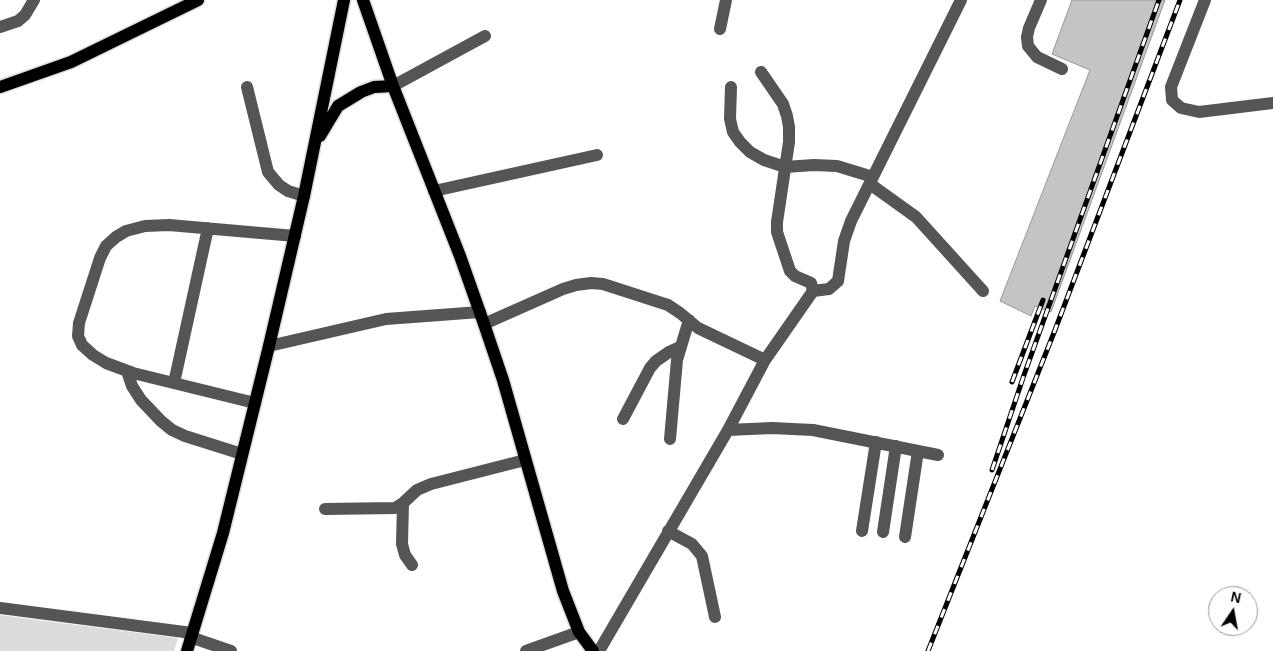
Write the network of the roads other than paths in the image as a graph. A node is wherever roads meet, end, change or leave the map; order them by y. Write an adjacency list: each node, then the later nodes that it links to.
1 (34, 0): 9 (street)
2 (198, 0): 15 (main road)
3 (344, 0): 19 (main road)
4 (363, 0): 14 (main road)
5 (726, 0): 10 (street)
6 (961, 0): 22 (street)
7 (1041, 0): 12 (street)
8 (1204, 0): 18 (street)
9 (0, 27)
10 (720, 28)
11 (485, 36): 14 (street)
12 (1062, 69)
13 (761, 72): 21 (street)
14 (393, 86): 19 (main road); 23 (main road)
15 (0, 87)
16 (247, 87): 24 (street)
17 (731, 88): 21 (street)
18 (1273, 103)
19 (315, 144): 24 (main road)
20 (597, 155): 23 (street)
21 (785, 167): 22 (street); 27 (street)
22 (871, 181): 27 (street); 28 (street)
23 (434, 191): 29 (main road)
24 (304, 196): 26 (main road)
25 (208, 228): 26 (street); 34 (street); 35 (street)
26 (295, 236): 31 (main road)
27 (813, 291): 33 (street)
28 (983, 292)
29 (482, 318): 30 (street); 31 (street); 45 (main road)
30 (689, 320): 32 (street); 33 (street)
31 (269, 346): 36 (main road)
32 (680, 347): 37 (street); 39 (street)
33 (765, 360): 38 (street)
34 (127, 371): 35 (street); 43 (street)
35 (174, 383): 36 (street)
36 (255, 402): 43 (main road)
37 (622, 419)
38 (728, 430): 40 (street); 48 (street)
39 (670, 439)
40 (876, 442): 41 (street); 49 (street)
41 (896, 446): 42 (street); 50 (street)
42 (918, 451): 44 (street); 51 (street)
43 (242, 454): 56 (main road)
44 (938, 455)
45 (525, 460): 46 (street); 55 (main road)
46 (403, 504): 47 (street); 52 (street)
47 (326, 509)
48 (668, 531): 54 (street); 61 (street)
49 (862, 532)
50 (883, 532)
51 (905, 537)
52 (412, 565)
53 (0, 608): 56 (street)
54 (715, 617)
55 (579, 632): 57 (main road); 60 (street)
56 (191, 635): 58 (main road); 59 (street)
57 (589, 649)
58 (186, 651)
59 (231, 651)
60 (526, 651)
61 (599, 651)

